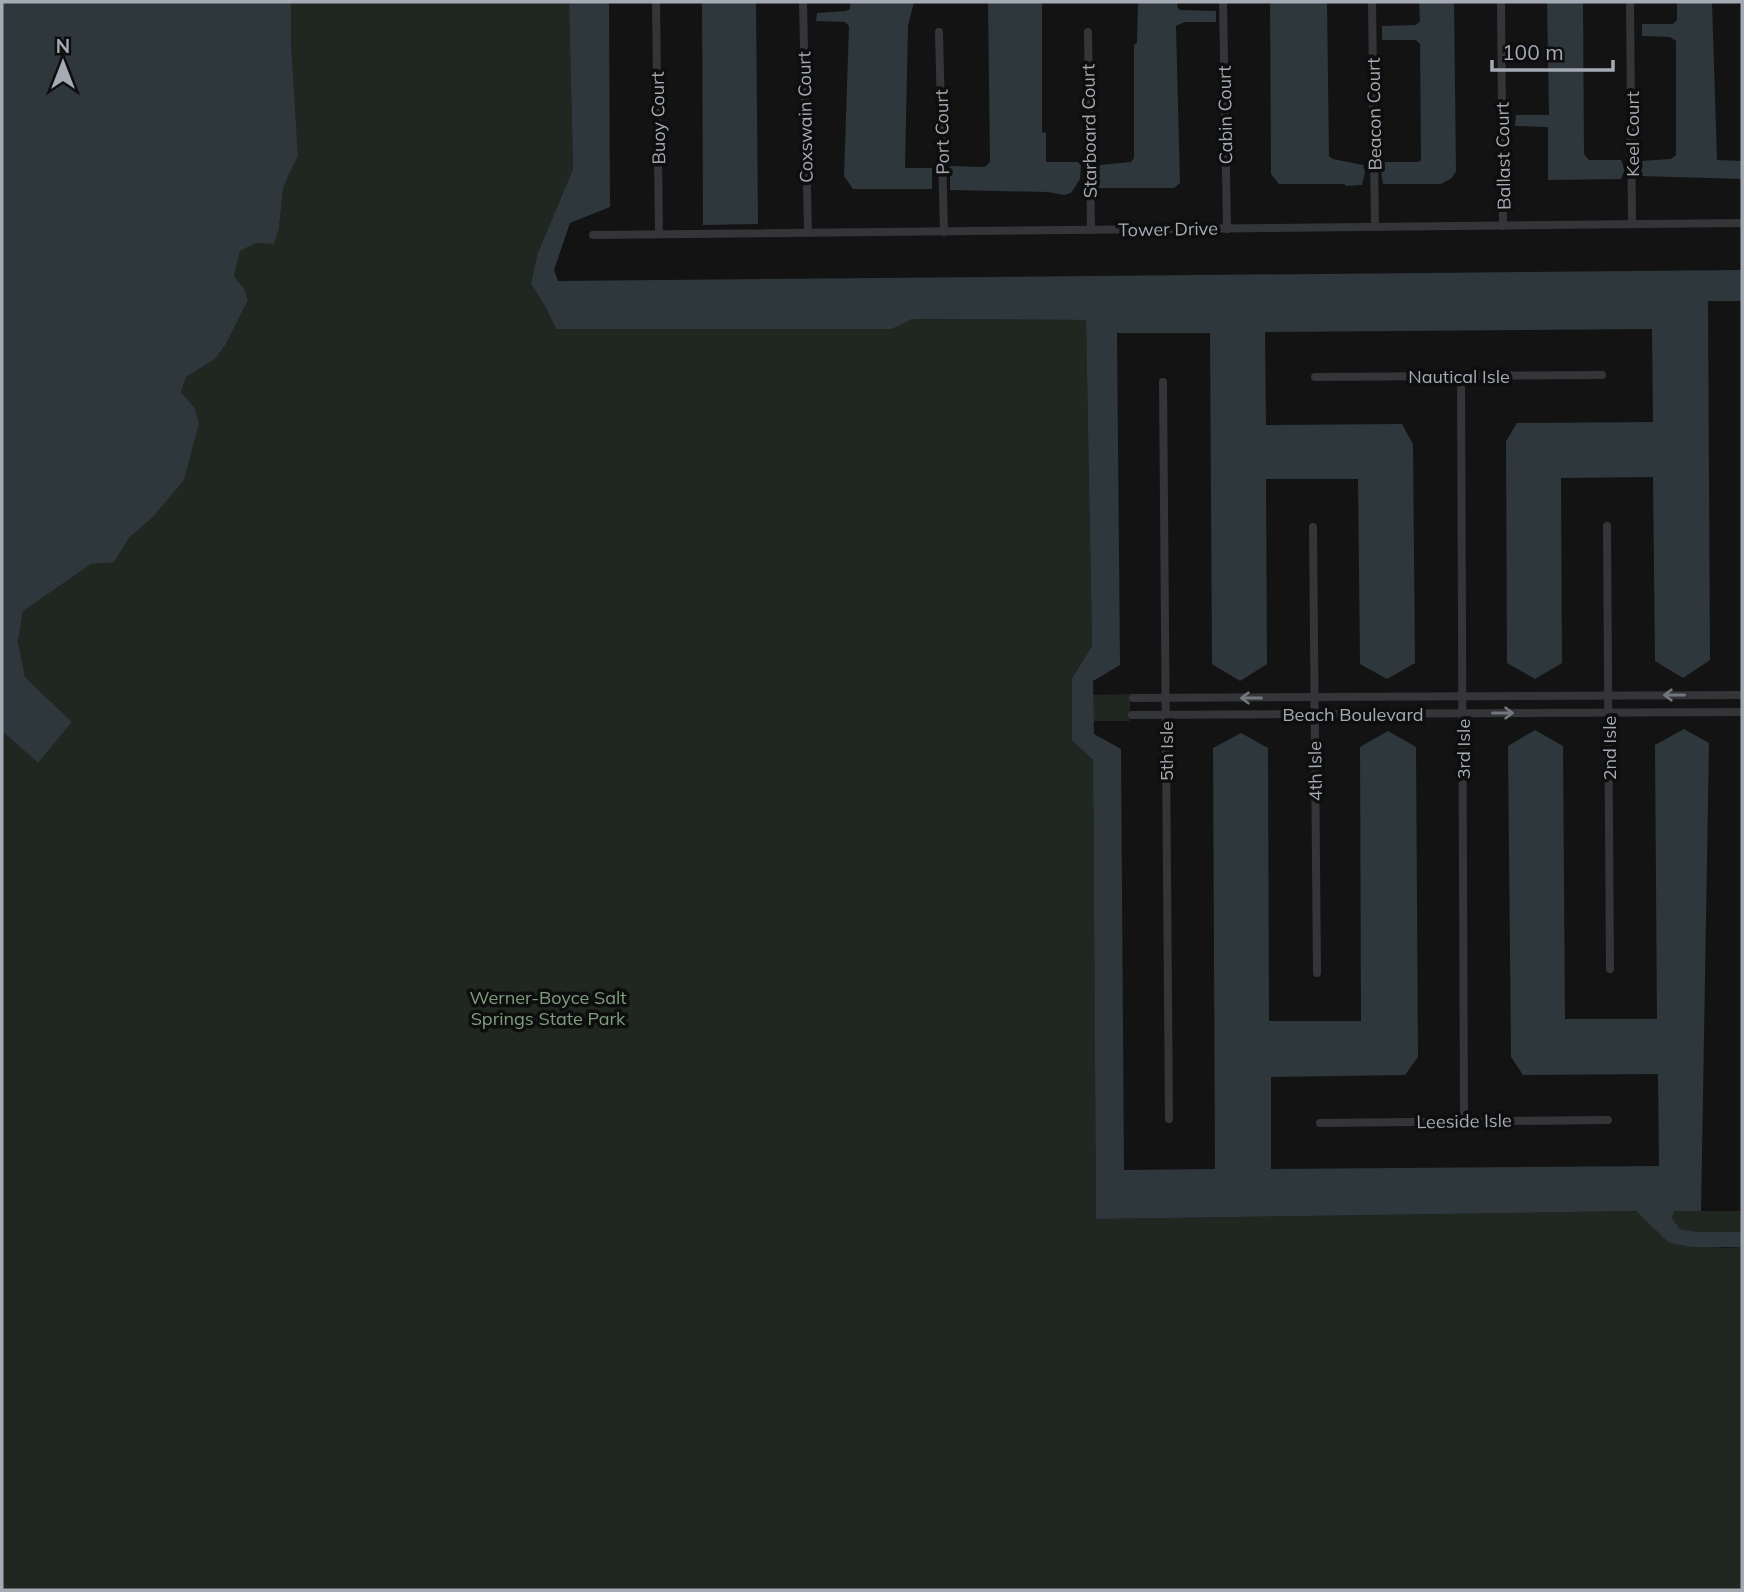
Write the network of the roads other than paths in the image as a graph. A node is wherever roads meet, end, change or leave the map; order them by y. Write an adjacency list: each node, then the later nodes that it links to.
1 (656, 2): 17 (street, Buoy Court)
2 (803, 2): 16 (street, Coxswain Court)
3 (1223, 2): 13 (street, Cabin Court)
4 (1372, 2): 12 (street, Beacon Court)
5 (1501, 2): 11 (street, Ballast Court)
6 (1630, 2): 10 (street, Keel Court)
7 (939, 32): 15 (street, Port Court)
8 (1088, 32): 14 (street, Starboard Court)
9 (1742, 223): 10 (street, Tower Drive)
10 (1632, 224): 11 (street, Tower Drive)
11 (1503, 226): 12 (street, Tower Drive)
12 (1375, 227): 13 (street, Tower Drive)
13 (1227, 229): 14 (street, Tower Drive)
14 (1091, 230): 15 (street, Tower Drive)
15 (944, 232): 16 (street, Tower Drive)
16 (808, 233): 17 (street, Tower Drive)
17 (659, 234): 18 (street, Tower Drive)
18 (593, 235)
19 (1461, 376): 20 (street, Nautical Isle); 21 (street, Nautical Isle); 27 (street, 3rd Isle)
20 (1602, 376)
21 (1315, 377)
22 (1163, 382): 30 (street, 5th Isle)
23 (1607, 526): 25 (street, 2nd Isle)
24 (1313, 527): 28 (street, 4th Isle)
25 (1608, 695): 26 (street, Beach Boulevard, one-way to 25); 27 (street, Beach Boulevard); 31 (street, 2nd Isle)
26 (1742, 695)
27 (1463, 696): 28 (street, Beach Boulevard); 33 (street, 3rd Isle)
28 (1315, 697): 30 (street, Beach Boulevard, one-way to 30); 34 (street, 4th Isle)
29 (1133, 698): 30 (street, Beach Boulevard)
30 (1166, 698): 36 (street, 5th Isle)
31 (1608, 712): 32 (street, Beach Boulevard); 33 (street, Beach Boulevard, one-way to 31); 37 (street, 2nd Isle)
32 (1742, 712)
33 (1463, 713): 34 (street, Beach Boulevard); 41 (street, 3rd Isle)
34 (1315, 714): 36 (street, Beach Boulevard); 38 (street, 4th Isle)
35 (1132, 715): 36 (street, Beach Boulevard)
36 (1166, 715): 39 (street, 5th Isle)
37 (1610, 969)
38 (1317, 973)
39 (1169, 1119)
40 (1608, 1120): 41 (street, Leeside Isle)
41 (1464, 1121): 42 (street, Leeside Isle)
42 (1320, 1123)

